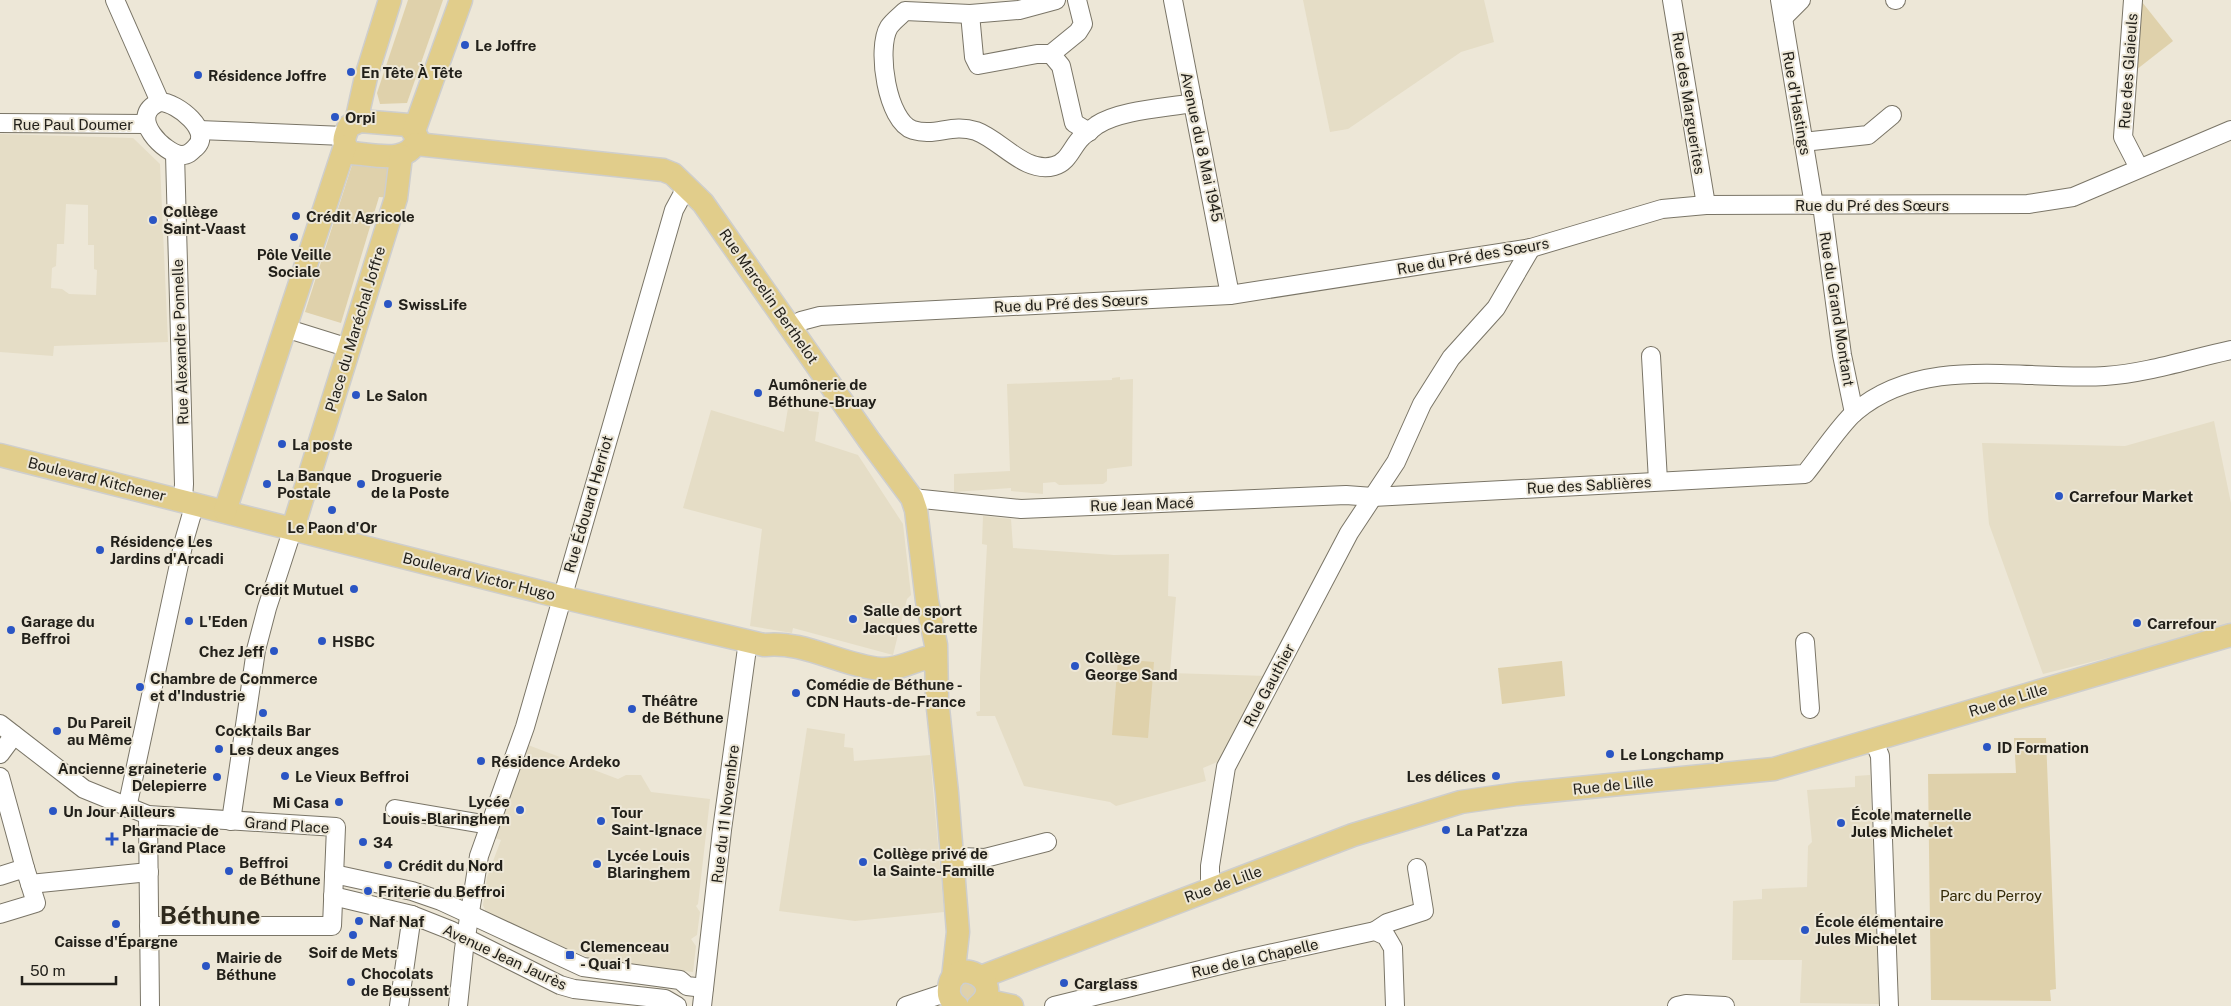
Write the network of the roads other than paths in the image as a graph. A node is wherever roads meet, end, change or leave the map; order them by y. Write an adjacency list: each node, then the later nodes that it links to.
1 (115, 0): 14 (street)
2 (390, 0): 22 (main road)
3 (461, 0): 24 (main road, Place du Maréchal Joffre)
4 (1056, 0): 11 (street)
5 (1077, 0): 13 (street)
6 (1173, 0): 15 (street, Avenue du 8 Mai 1945)
7 (1672, 0): 28 (street, Rue des Marguerites)
8 (1780, 0): 12 (street, Rue d'Hastings)
9 (1801, 0): 12 (street)
10 (2133, 0): 26 (street, Rue des Glaieuls)
11 (970, 14): 13 (street); 21 (street)
12 (1782, 18): 23 (street, Rue d'Hastings)
13 (1051, 54): 21 (street)
14 (160, 102): 18 (street); 19 (street)
15 (1193, 103): 21 (street); 31 (street, Avenue du 8 Mai 1945)
16 (1892, 114): 23 (street)
17 (0, 123): 18 (street, Rue Paul Doumer)
18 (146, 124): 25 (street)
19 (200, 130): 22 (street); 25 (street)
20 (2231, 130): 26 (street, Rue du Pré des Sœurs)
21 (1089, 132)
22 (348, 135): 24 (main road); 24 (main road); 32 (main road)
23 (1803, 142): 29 (street, Rue d'Hastings)
24 (410, 144): 27 (main road, Rue Marcelin Berthelot); 34 (main road, Place du Maréchal Joffre)
25 (175, 154): 42 (street, Rue Alexandre Ponnelle)
26 (2139, 168): 29 (street, Rue du Pré des Sœurs)
27 (687, 186): 33 (main road, Rue Marcelin Berthelot); 45 (street, Rue Édouard Herriot)
28 (1706, 205): 29 (street, Rue du Pré des Sœurs); 30 (street, Rue du Pré des Sœurs)
29 (1818, 205): 37 (street, Rue du Grand Montant)
30 (1531, 248): 31 (street, Rue du Pré des Sœurs); 40 (street, Rue Gauthier)
31 (1230, 295): 33 (street, Rue du Pré des Sœurs)
32 (285, 328): 34 (street); 43 (main road)
33 (793, 330): 41 (main road, Rue Marcelin Berthelot)
34 (349, 348): 44 (main road, Place du Maréchal Joffre)
35 (2231, 350): 37 (street)
36 (1650, 356): 39 (street)
37 (1854, 413): 39 (street, Rue des Sablières)
38 (0, 455): 42 (main road, Boulevard Kitchener)
39 (1658, 481): 40 (street, Rue des Sablières)
40 (1373, 497): 41 (street, Rue Jean Macé); 68 (street, Rue Gauthier)
41 (912, 498): 49 (main road, Rue Marcelin Berthelot)
42 (189, 501): 43 (main road, Boulevard Victor Hugo); 56 (street, Rue Alexandre Ponnelle)
43 (224, 511): 44 (main road, Boulevard Victor Hugo)
44 (293, 528): 45 (main road, Boulevard Victor Hugo); 59 (street)
45 (561, 597): 48 (main road, Boulevard Victor Hugo); 60 (street, Rue Édouard Herriot)
46 (2231, 635): 53 (main road, Rue de Lille)
47 (1805, 642): 50 (street)
48 (756, 643): 49 (main road, Boulevard Victor Hugo); 79 (street, Rue du 11 Novembre)
49 (924, 667): 62 (main road)
50 (1810, 709)
51 (0, 724): 52 (street, Grand Place)
52 (14, 735): 54 (street); 56 (street, Grand Place)
53 (1874, 741): 68 (main road, Rue de Lille); 92 (street)
54 (0, 754)
55 (0, 777): 67 (street)
56 (127, 808): 58 (street, Grand Place)
57 (395, 809): 60 (street)
58 (148, 815): 59 (street, Grand Place); 64 (street)
59 (230, 821): 65 (street, Grand Place)
60 (490, 824): 72 (street, Rue Édouard Herriot)
61 (1047, 842): 62 (street)
62 (952, 860): 76 (main road)
63 (1417, 868): 74 (street, Rue de la Chapelle)
64 (149, 872): 67 (street); 73 (street)
65 (334, 874): 69 (street, Grand Place); 72 (street, Avenue Jean Jaurès)
66 (0, 876): 67 (street)
67 (28, 876): 70 (street)
68 (1210, 888): 80 (main road, Rue de Lille)
69 (333, 896): 71 (street, Avenue Jean Jaurès); 73 (street, Grand Place)
70 (0, 914)
71 (412, 915): 75 (street, Avenue Jean Jaurès); 83 (street)
72 (471, 915): 75 (street, Rue Édouard Herriot); 77 (street, Avenue Jean Jaurès)
73 (149, 926): 82 (street)
74 (1375, 931): 88 (street, Rue de la Chapelle); 89 (street)
75 (466, 940): 78 (street, Avenue Jean Jaurès); 84 (street, Rue Édouard Herriot)
76 (957, 949): 80 (main road); 81 (main road)
77 (557, 957): 78 (street); 79 (street, Avenue Jean Jaurès)
78 (546, 979): 85 (street, Avenue Jean Jaurès)
79 (696, 987): 86 (street, Rue du 11 Novembre)
80 (988, 993): 81 (main road)
81 (950, 996): 87 (street)
82 (150, 1006)
83 (399, 1006)
84 (458, 1006)
85 (677, 1006)
86 (702, 1006)
87 (906, 1006)
88 (1054, 1006)
89 (1395, 1006)
90 (1677, 1006): 91 (street)
91 (1725, 1006)
92 (1889, 1006)

